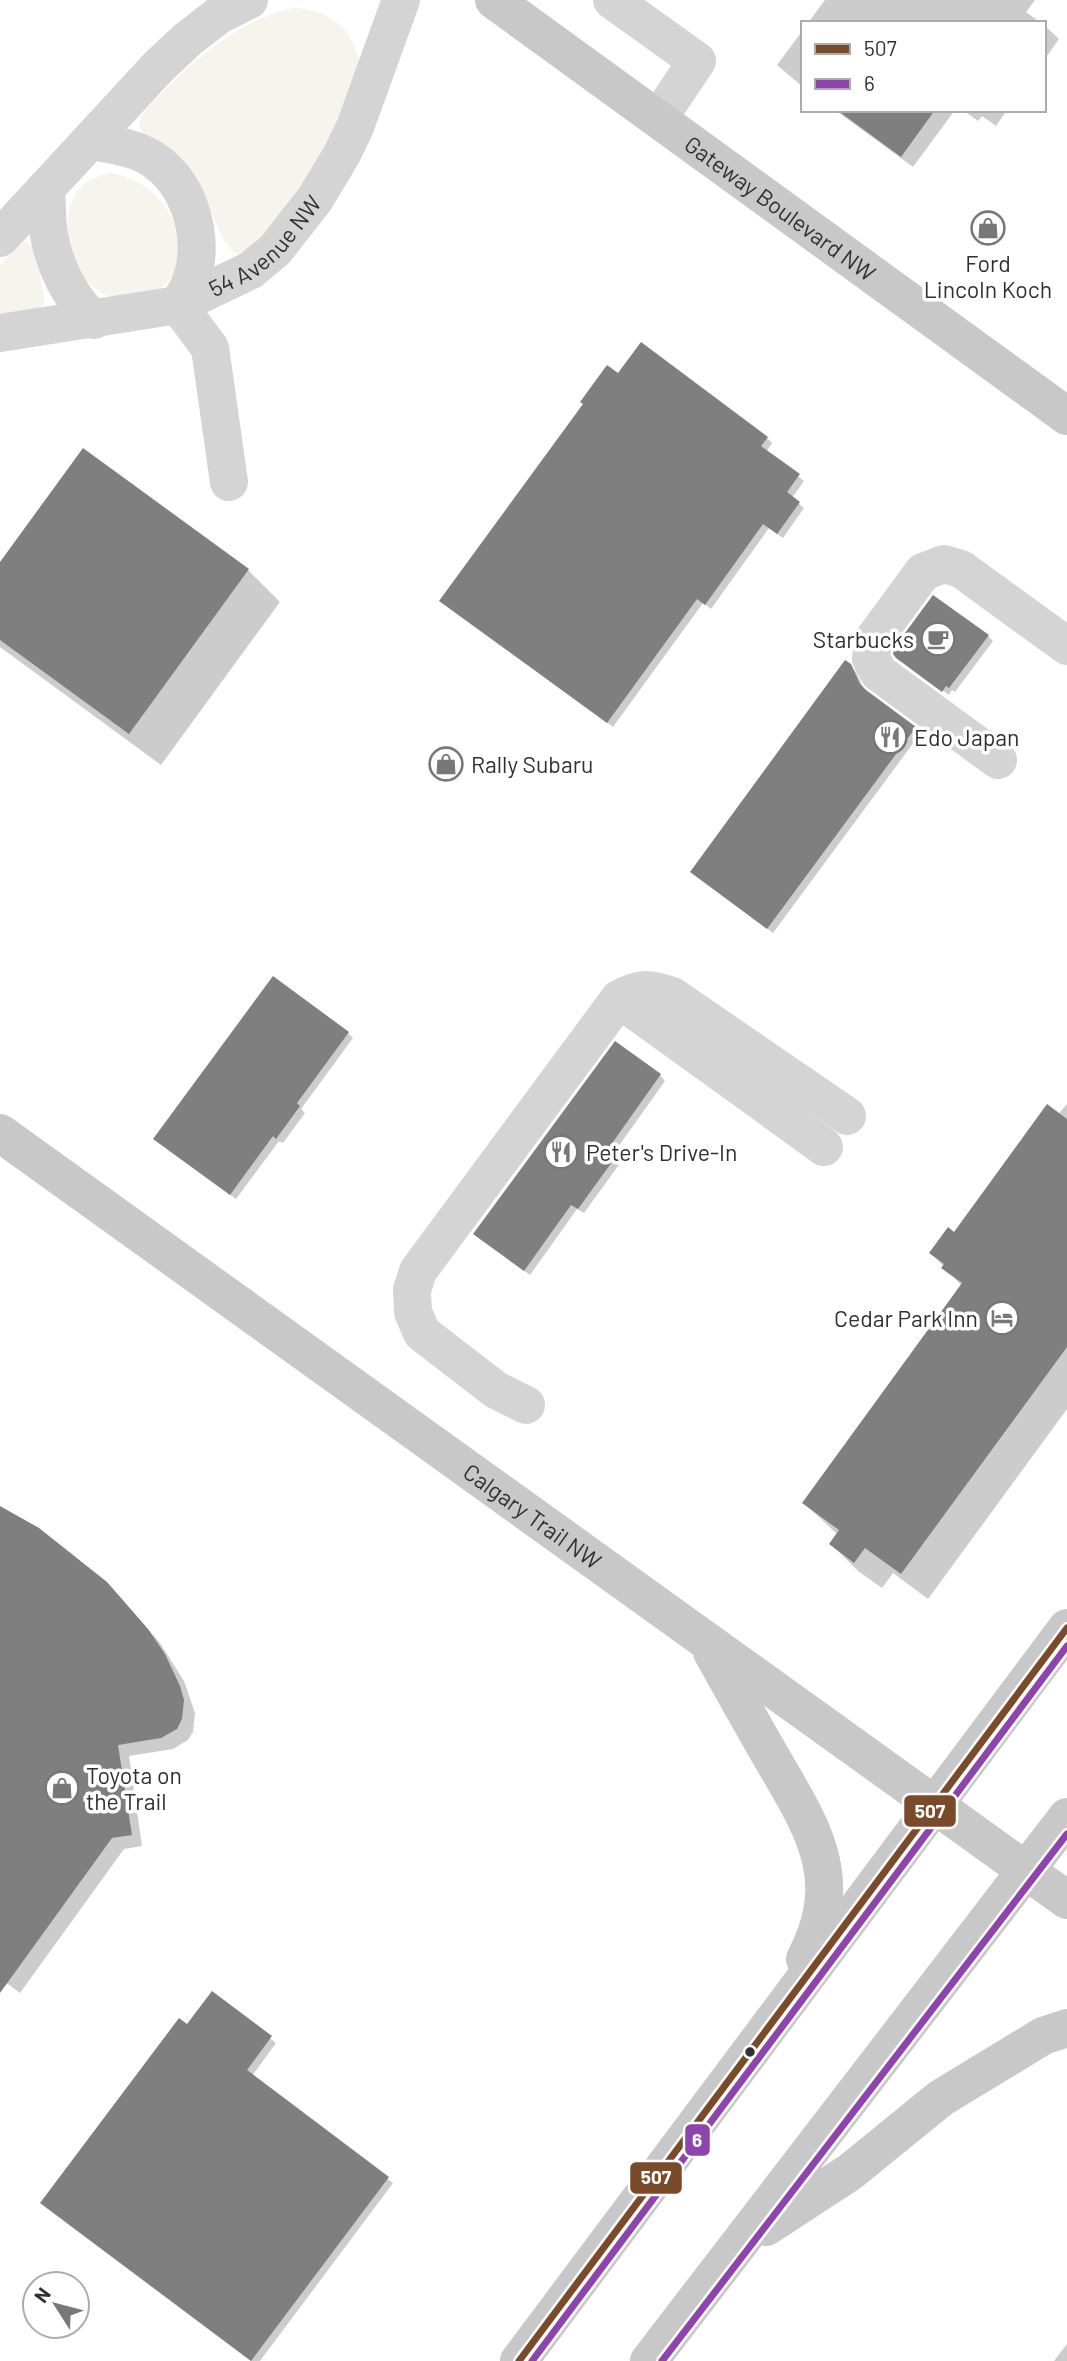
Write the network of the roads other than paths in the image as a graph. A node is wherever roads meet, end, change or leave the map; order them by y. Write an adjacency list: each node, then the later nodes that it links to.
1 (249, 0): 6 (street)
2 (401, 0): 9 (street, 54 Avenue NW)
3 (494, 0): 5 (main road, Gateway Boulevard NW)
4 (612, 0): 5 (street)
5 (658, 118): 12 (main road, Gateway Boulevard NW)
6 (92, 141): 7 (street); 9 (street)
7 (46, 190): 8 (street); 10 (street)
8 (6, 227)
9 (178, 305): 10 (street, 54 Avenue NW); 13 (street)
10 (94, 320): 11 (street, 54 Avenue NW)
11 (0, 333)
12 (1067, 416)
13 (229, 482)
14 (1067, 646): 15 (street)
15 (998, 760)
16 (618, 999): 17 (street); 19 (street); 20 (street)
17 (846, 1116)
18 (0, 1133): 22 (main road, Calgary Trail NW)
19 (824, 1147)
20 (526, 1405)
21 (1067, 1628): 23 (main road)
22 (705, 1641): 23 (main road, Calgary Trail NW); 28 (main road)
23 (935, 1803): 25 (main road, Calgary Trail NW); 28 (main road)
24 (1067, 1816): 25 (main road)
25 (1026, 1870): 26 (main road, Calgary Trail NW); 29 (main road)
26 (1067, 1900)
27 (1067, 2028): 29 (main road)
28 (769, 2029): 30 (main road)
29 (741, 2244): 31 (main road)
30 (519, 2361)
31 (649, 2361)

